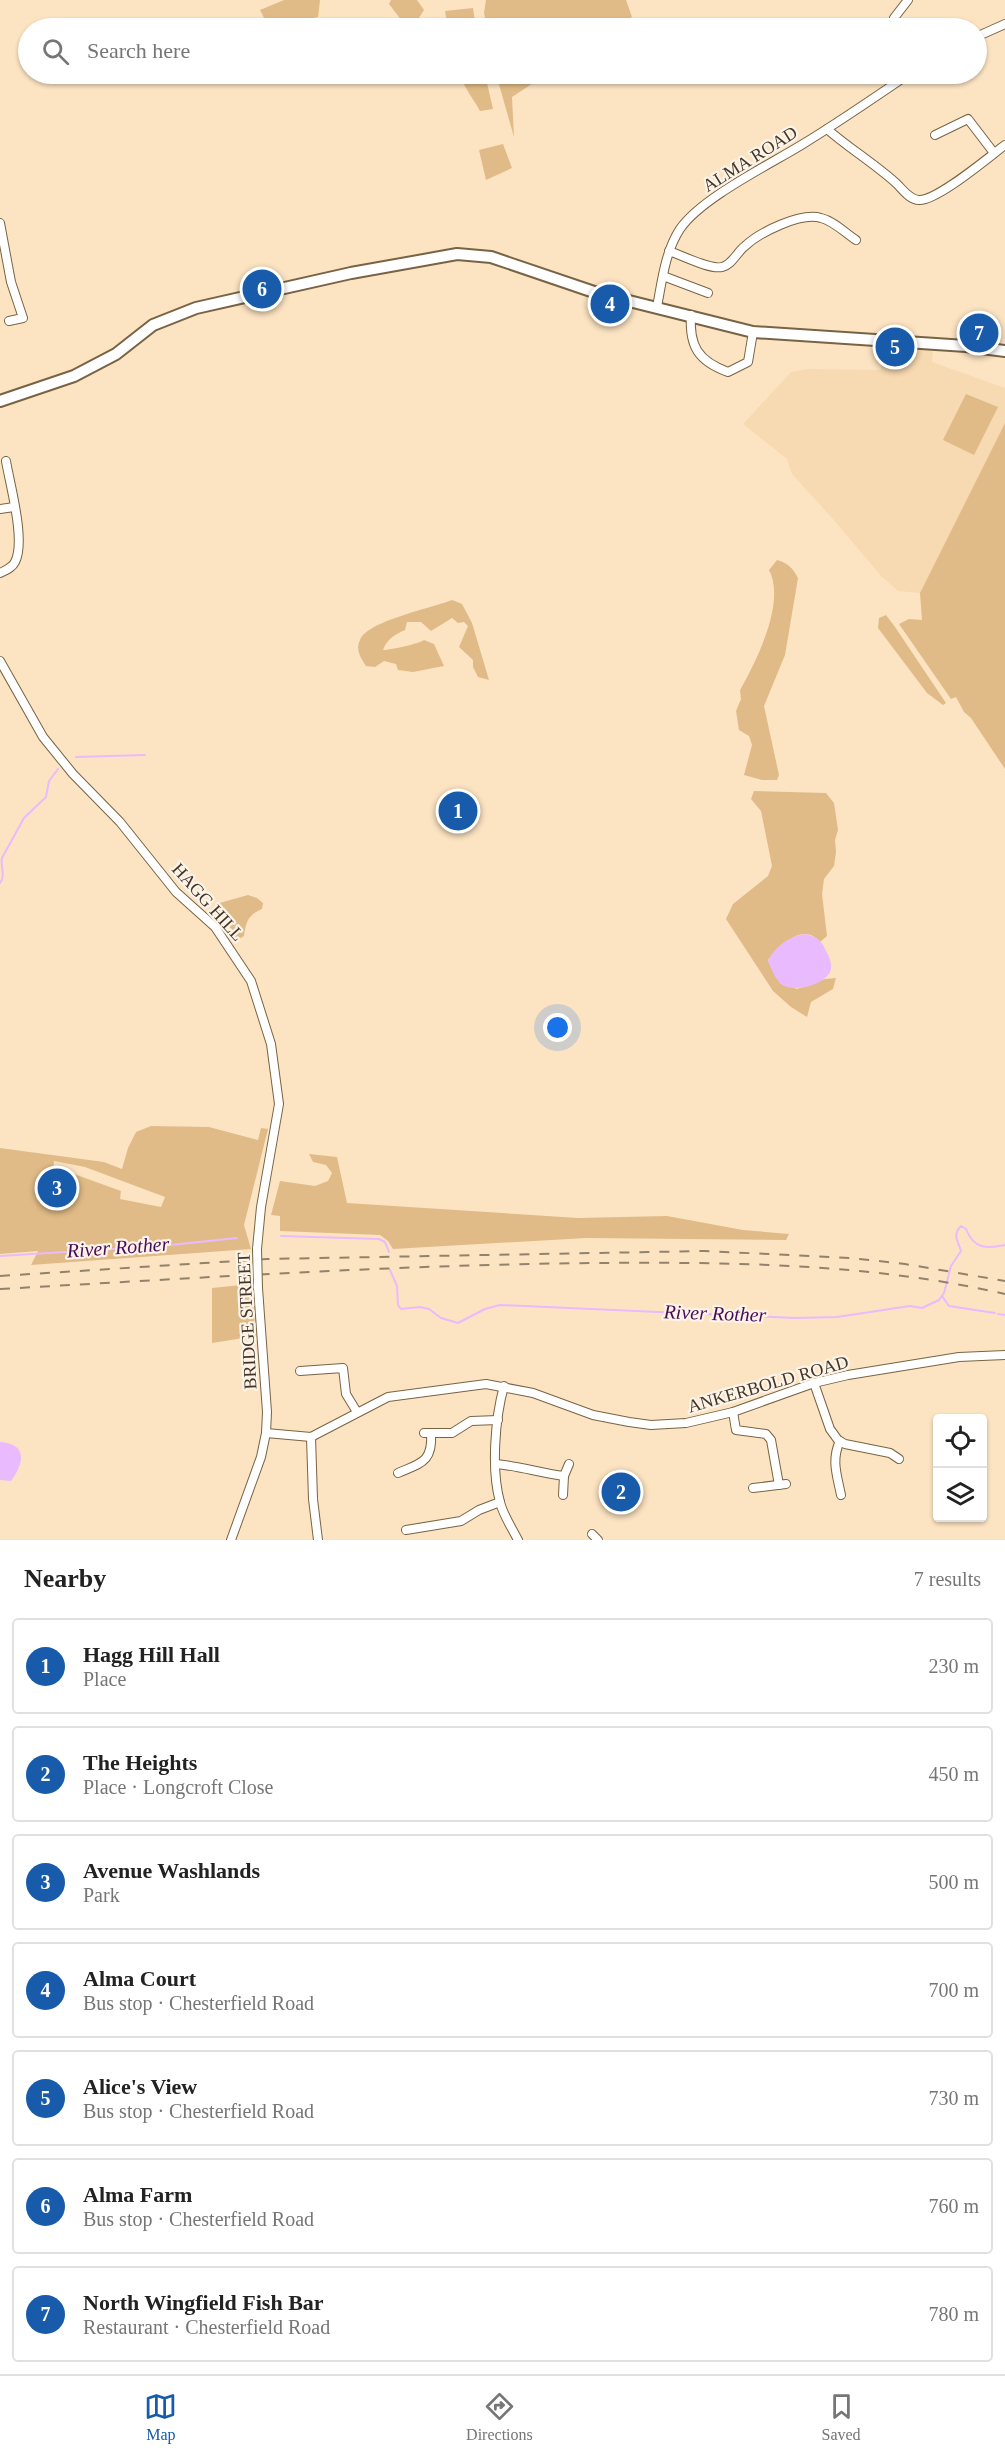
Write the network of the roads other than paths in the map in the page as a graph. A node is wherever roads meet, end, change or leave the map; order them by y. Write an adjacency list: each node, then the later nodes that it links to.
1 (908, 0): 2 (street)
2 (894, 18)
3 (1005, 24): 4 (street)
4 (987, 32)
5 (894, 84): 6 (street, ALMA ROAD)
6 (827, 129): 9 (street); 12 (street, ALMA ROAD)
7 (935, 135): 9 (street)
8 (1005, 145): 9 (street)
9 (994, 153)
10 (0, 223): 17 (street)
11 (856, 240): 12 (street)
12 (669, 251): 13 (street, ALMA ROAD)
13 (663, 276): 14 (street); 15 (street, ALMA ROAD)
14 (708, 293)
15 (657, 307): 16 (main road); 20 (main road)
16 (691, 315): 18 (main road); 18 (street)
17 (9, 321)
18 (753, 332): 19 (main road)
19 (1005, 351)
20 (0, 401)
21 (6, 461): 22 (street)
22 (14, 507): 23 (street); 24 (street)
23 (0, 509)
24 (0, 573)
25 (0, 661): 26 (street, HAGG HILL)
26 (261, 1207): 34 (street, BRIDGE STREET, bridge)
27 (1005, 1355): 29 (street, ANKERBOLD ROAD)
28 (300, 1371): 31 (street)
29 (814, 1383): 32 (street, ANKERBOLD ROAD); 36 (street)
30 (504, 1386): 31 (street, ANKERBOLD ROAD); 32 (street, ANKERBOLD ROAD); 33 (street)
31 (357, 1412): 35 (street, ANKERBOLD ROAD)
32 (733, 1412): 42 (street)
33 (498, 1420): 38 (street); 40 (street)
34 (266, 1433): 35 (street); 47 (street, BRIDGE STREET)
35 (311, 1437): 48 (street)
36 (840, 1441): 37 (street); 44 (street)
37 (899, 1459)
38 (496, 1464): 41 (street); 45 (street)
39 (570, 1464): 41 (street)
40 (398, 1473)
41 (564, 1476): 43 (street)
42 (753, 1488)
43 (563, 1495)
44 (841, 1495)
45 (500, 1502): 46 (street); 49 (street)
46 (406, 1530)
47 (231, 1540)
48 (318, 1540)
49 (518, 1540)

